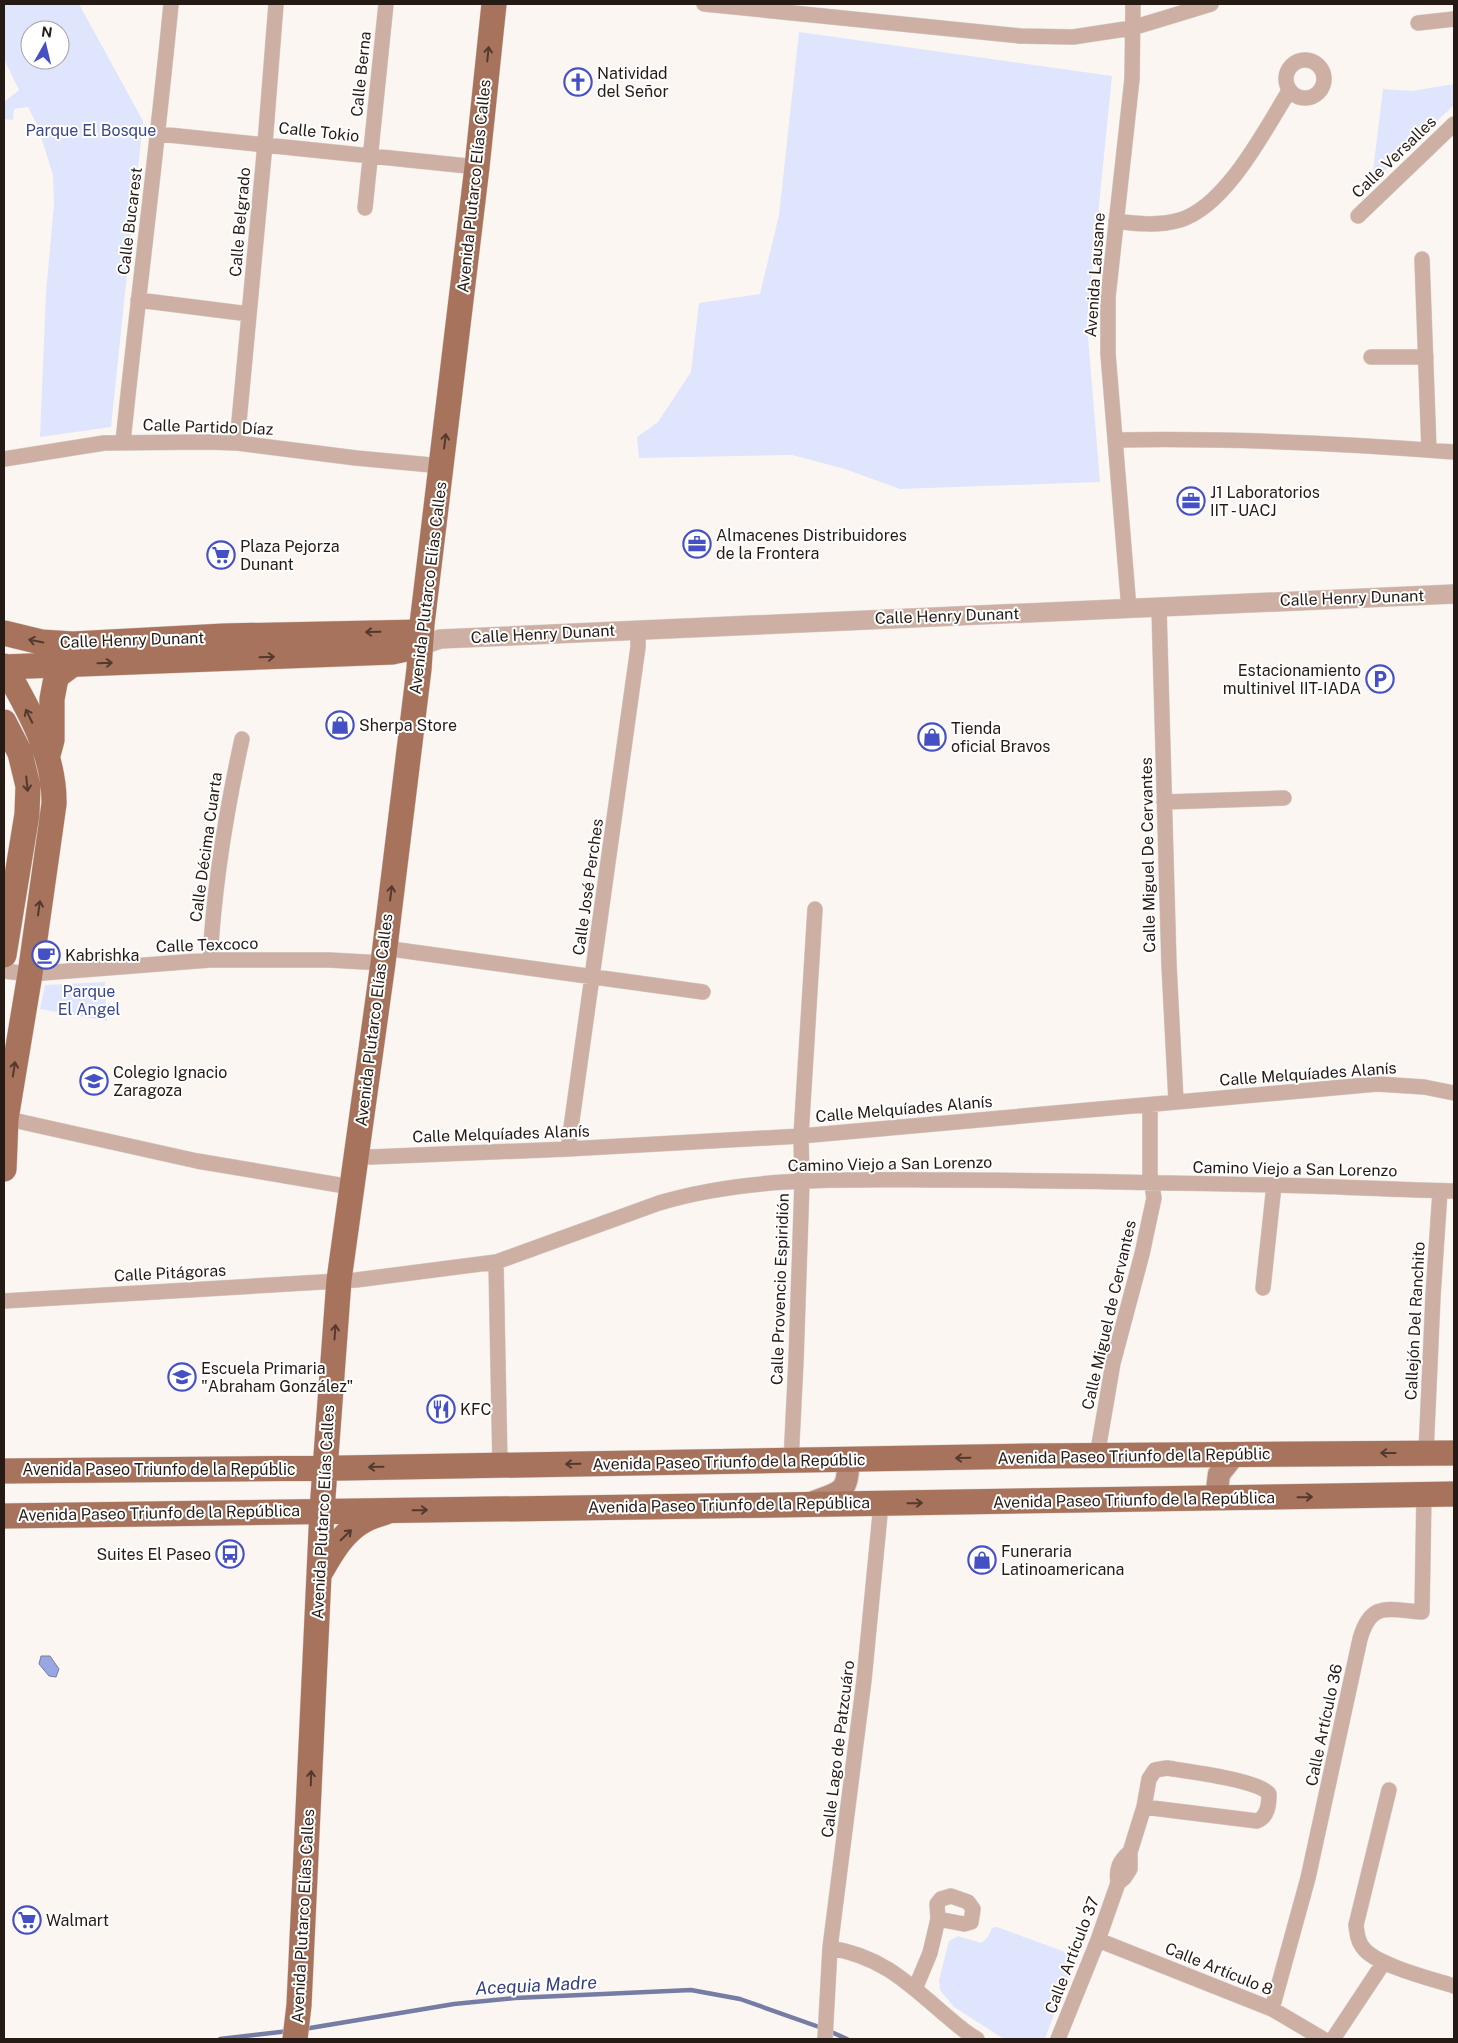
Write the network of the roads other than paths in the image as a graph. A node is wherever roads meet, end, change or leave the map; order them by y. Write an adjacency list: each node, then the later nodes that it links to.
1 (171, 4): 14 (street, Calle Bucarest)
2 (276, 4): 15 (street, Calle Belgrado)
3 (386, 4): 16 (street, Calle Berna)
4 (494, 4): 17 (main road, Avenida Plutarco Elías Calles, one-way to 4)
5 (704, 4): 8 (street)
6 (1133, 4): 11 (street, Avenida Lausane)
7 (1211, 4): 11 (street)
8 (744, 5): 11 (street)
9 (1454, 19): 10 (street)
10 (1418, 23)
11 (1132, 28): 20 (street, Avenida Lausane)
12 (1290, 91): 20 (street)
13 (1454, 124): 19 (street, Calle Versalles)
14 (158, 134): 15 (street, Calle Tokio); 22 (street, Calle Bucarest)
15 (265, 144): 16 (street, Calle Tokio); 23 (street, Calle Belgrado)
16 (370, 155): 17 (street, Calle Tokio); 18 (street, Calle Berna)
17 (477, 167): 32 (main road, Avenida Plutarco Elías Calles, one-way to 17)
18 (365, 208)
19 (1358, 216)
20 (1116, 221): 26 (street, Avenida Lausane)
21 (1422, 258): 25 (street)
22 (138, 300): 23 (street); 27 (street, Calle Bucarest)
23 (249, 314): 28 (street, Calle Belgrado)
24 (1371, 357): 25 (street)
25 (1426, 357): 29 (street)
26 (1115, 440): 29 (street); 34 (street, Avenida Lausane)
27 (123, 442): 28 (street, Calle Partido Díaz); 31 (street, Calle Partido Díaz)
28 (237, 443): 32 (street, Calle Partido Díaz)
29 (1429, 450): 30 (street)
30 (1454, 452)
31 (4, 459)
32 (442, 466): 38 (main road, Avenida Plutarco Elías Calles)
33 (1454, 594): 35 (street, Calle Henry Dunant)
34 (1129, 608): 35 (street, Calle Henry Dunant); 36 (street, Calle Henry Dunant)
35 (1159, 608): 45 (street, Calle Miguel De Cervantes)
36 (638, 629): 38 (street, Calle Henry Dunant); 52 (street, Calle José Perches)
37 (4, 633): 38 (main road, Calle Henry Dunant, one-way to 37)
38 (427, 639): 39 (main road, Calle Henry Dunant, one-way to 38); 48 (main road, Avenida Plutarco Elías Calles, one-way to 38)
39 (72, 665): 40 (main road, Calle Henry Dunant); 43 (main road)
40 (4, 667): 43 (main road, one-way to 40)
41 (4, 722): 47 (main road, one-way to 47)
42 (242, 739): 49 (street, Calle Décima Cuarta)
43 (48, 755): 51 (main road, one-way to 43)
44 (1284, 798): 45 (street)
45 (1164, 802): 55 (street, Calle Miguel De Cervantes)
46 (815, 909): 58 (street, Calle Provencio Espiridión)
47 (4, 955)
48 (383, 955): 49 (street, Calle Texcoco); 52 (street, Calle Texcoco); 60 (main road, Avenida Plutarco Elías Calles)
49 (210, 960): 51 (street, Calle Texcoco)
50 (4, 971): 51 (street, Calle Texcoco)
51 (30, 974): 57 (main road, one-way to 51)
52 (593, 977): 53 (street, Calle Texcoco); 59 (street, Calle José Perches)
53 (703, 992)
54 (1454, 1092): 55 (street, Calle Melquíades Alanís)
55 (1176, 1101): 56 (street, Calle Melquíades Alanís)
56 (1150, 1105): 58 (street, Calle Melquíades Alanís); 63 (street, Calle Miguel de Cervantes)
57 (5, 1118): 61 (main road); 65 (street)
58 (801, 1136): 59 (street, Calle Melquíades Alanís); 62 (street, Calle Provencio Espiridión)
59 (568, 1149): 60 (street, Calle Melquíades Alanís)
60 (356, 1155): 65 (main road, Avenida Plutarco Elías Calles)
61 (4, 1169)
62 (802, 1182): 63 (street, Camino Viejo a San Lorenzo); 67 (street, Camino Viejo a San Lorenzo); 76 (street, Calle Provencio Espiridión)
63 (1151, 1183): 64 (street, Camino Viejo a San Lorenzo); 74 (street, Calle Miguel de Cervantes)
64 (1274, 1185): 66 (street, Camino Viejo a San Lorenzo); 69 (street)
65 (351, 1187): 68 (main road, Avenida Plutarco Elías Calles)
66 (1447, 1191): 71 (street, Callejón Del Ranchito)
67 (496, 1262): 68 (street, Camino Viejo a San Lorenzo); 77 (street)
68 (339, 1280): 70 (street, Calle Pitágoras); 78 (main road, Avenida Plutarco Elías Calles, one-way to 68)
69 (1263, 1288)
70 (4, 1301)
71 (1426, 1453): 72 (main road, Avenida Paseo Triunfo de la Repúblic); 73 (main road, Avenida Paseo Triunfo de la Repúblic, one-way to 73)
72 (1454, 1453)
73 (1235, 1454): 74 (main road, Avenida Paseo Triunfo de la Repúblic); 82 (main road)
74 (1097, 1456): 75 (main road, Avenida Paseo Triunfo de la Repúblic, one-way to 75)
75 (848, 1460): 76 (main road, Avenida Paseo Triunfo de la Repúblic); 83 (main road)
76 (791, 1461): 77 (main road, Avenida Paseo Triunfo de la Repúblic, one-way to 77)
77 (500, 1465): 78 (main road, Avenida Paseo Triunfo de la Repúblic, one-way to 78)
78 (325, 1468): 79 (main road, Avenida Paseo Triunfo de la Repúblic); 85 (main road, Avenida Plutarco Elías Calles)
79 (4, 1470)
80 (1424, 1494): 81 (main road, Avenida Paseo Triunfo de la República); 82 (main road, Avenida Paseo Triunfo de la República, one-way to 80); 97 (street, Calle Artículo 36)
81 (1454, 1494)
82 (1216, 1498): 84 (main road, Avenida Paseo Triunfo de la República, one-way to 82)
83 (810, 1503): 84 (main road, Avenida Paseo Triunfo de la República); 86 (main road, Avenida Paseo Triunfo de la República, one-way to 83)
84 (881, 1504): 93 (street, Calle Lago de Patzcuáro)
85 (322, 1510): 86 (main road, Avenida Paseo Triunfo de la República); 87 (main road, Avenida Paseo Triunfo de la República); 88 (main road, Avenida Plutarco Elías Calles)
86 (389, 1511): 88 (main road, one-way to 86)
87 (4, 1516)
88 (319, 1575): 98 (main road, Avenida Plutarco Elías Calles, one-way to 88)
89 (1389, 1790): 94 (street)
90 (1144, 1807): 90 (street, Calle Artículo 37); 92 (street, Calle Artículo 37)
91 (938, 1919): 96 (street)
92 (1098, 1940): 97 (street, Calle Artículo 8); 101 (street, Calle Artículo 37)
93 (830, 1948): 96 (street); 99 (street, Calle Lago de Patzcuáro)
94 (1384, 1962): 95 (street); 103 (street)
95 (1454, 1986)
96 (915, 1989): 100 (street)
97 (1272, 2009): 102 (street, Calle Artículo 8)
98 (296, 2029)
99 (825, 2039)
100 (977, 2039)
101 (1058, 2039)
102 (1323, 2039)
103 (1334, 2039)

